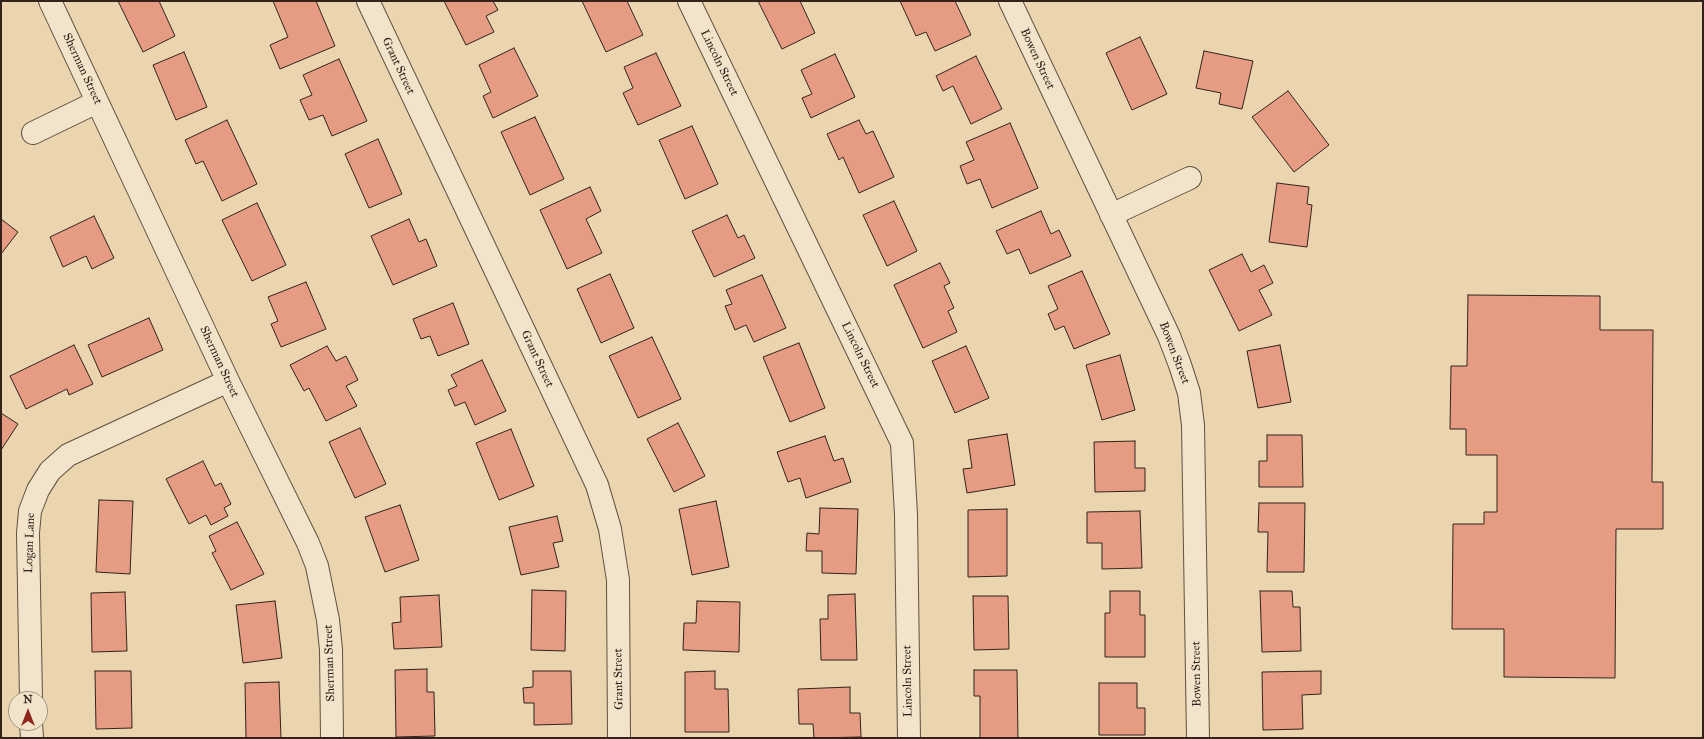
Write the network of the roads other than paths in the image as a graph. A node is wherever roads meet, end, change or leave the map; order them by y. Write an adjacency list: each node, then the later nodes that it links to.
1 (50, 1): 5 (street, Sherman Street)
2 (368, 1): 12 (street, Grant Street)
3 (689, 1): 13 (street, Lincoln Street)
4 (1010, 1): 8 (street, Bowen Street)
5 (97, 102): 6 (street); 9 (street, Sherman Street)
6 (33, 133)
7 (1190, 178): 8 (street)
8 (1111, 215): 14 (street, Bowen Street)
9 (228, 381): 10 (street, Logan Lane); 11 (street, Sherman Street)
10 (31, 691)
11 (332, 738)
12 (620, 738)
13 (909, 738)
14 (1198, 738)

